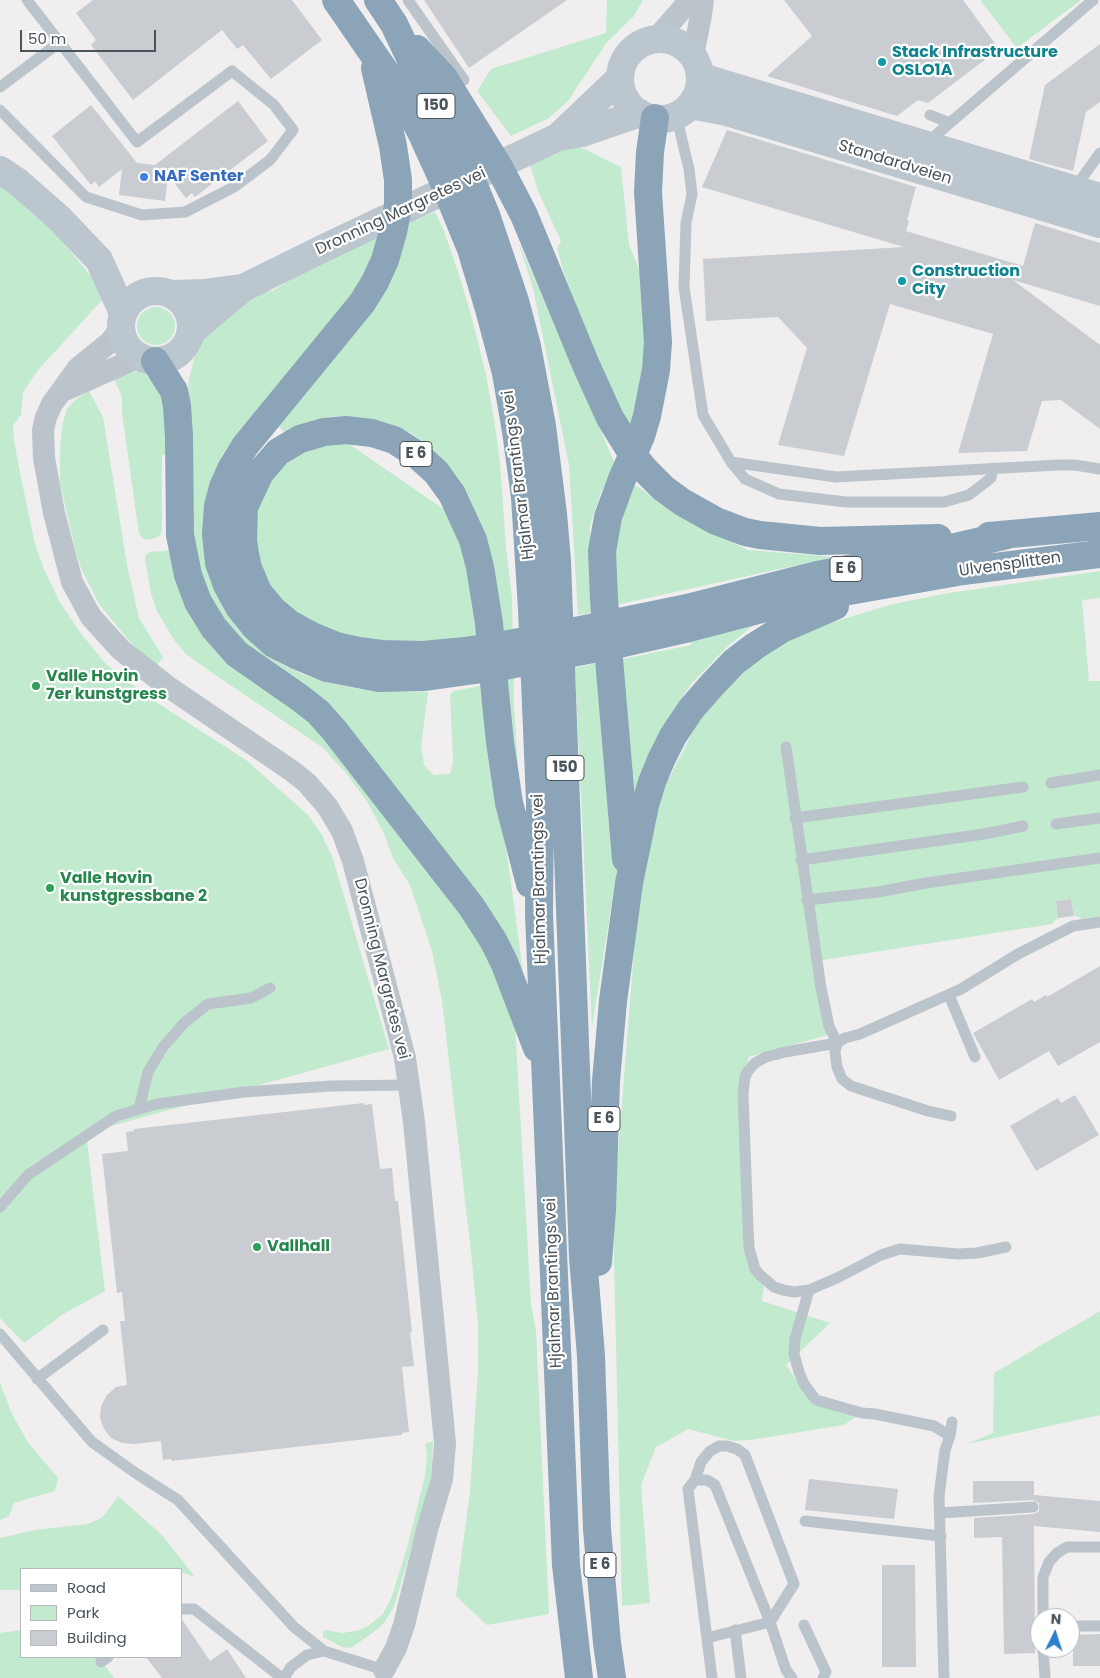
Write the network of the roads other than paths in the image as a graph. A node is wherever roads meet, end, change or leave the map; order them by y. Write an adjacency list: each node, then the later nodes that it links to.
1 (27, 0): 10 (lane)
2 (336, 0): 11 (highway, Hjalmar Brantings vei / 150)
3 (378, 0): 8 (highway, Hjalmar Brantings vei / 150)
4 (408, 0): 14 (lane)
5 (690, 0): 9 (street)
6 (703, 0): 12 (street)
7 (1092, 0): 19 (lane)
8 (394, 24): 34 (highway, E 6); 71 (highway, Hjalmar Brantings vei / 150)
9 (656, 38): 12 (street); 13 (street)
10 (60, 42): 15 (lane); 16 (lane)
11 (372, 52): 43 (highway, E 6); 56 (highway, Hjalmar Brantings vei / 150)
12 (696, 65): 17 (street); 21 (street, Standardveien)
13 (620, 78): 17 (street); 20 (street, Dronning Margretes vei)
14 (464, 80)
15 (0, 87)
16 (0, 110)
17 (666, 113): 20 (street, Dronning Margretes vei); 26 (street, Standardveien); 34 (highway); 35 (lane)
18 (930, 116): 19 (lane)
19 (950, 123): 21 (lane)
20 (558, 137): 28 (street, Dronning Margretes vei)
21 (929, 146): 24 (street, Standardveien)
22 (1100, 153): 24 (lane)
23 (0, 170): 27 (street)
24 (1074, 189): 25 (street, Standardveien)
25 (1100, 197)
26 (1100, 224)
27 (99, 260): 29 (street); 30 (street)
28 (243, 288): 29 (street, Dronning Margretes vei); 31 (street, Dronning Margretes vei)
29 (162, 292): 30 (street, Dronning Margretes vei); 31 (street)
30 (122, 320): 32 (street); 33 (street, Dronning Margretes vei)
31 (192, 331): 32 (street, Dronning Margretes vei)
32 (147, 359): 33 (street, Dronning Margretes vei); 62 (highway)
33 (62, 392): 63 (street, Dronning Margretes vei)
34 (633, 455): 39 (highway, E 6); 54 (highway)
35 (730, 462): 36 (lane); 36 (lane)
36 (993, 468): 37 (lane)
37 (1100, 469)
38 (1100, 526): 39 (highway, Ulvensplitten / E 6)
39 (1007, 535): 42 (highway, E 6)
40 (1100, 554): 41 (highway, Ulvensplitten / E 6)
41 (921, 580): 42 (highway, E 6); 54 (highway, E 6)
42 (688, 618): 43 (highway, E 6)
43 (424, 666): 56 (highway, E 6)
44 (786, 747): 48 (lane)
45 (1100, 776): 46 (lane)
46 (1051, 783)
47 (1023, 787): 48 (lane)
48 (795, 818): 53 (lane)
49 (1100, 818): 50 (lane)
50 (1056, 824)
51 (1022, 826): 53 (lane)
52 (1100, 858): 55 (lane)
53 (801, 860): 55 (lane)
54 (629, 883): 71 (highway, E 6)
55 (807, 900): 60 (lane)
56 (539, 914): 62 (highway, Hjalmar Brantings vei / 150)
57 (1100, 922): 59 (lane)
58 (270, 988): 64 (lane)
59 (949, 995): 60 (lane); 61 (lane)
60 (838, 1044): 65 (lane); 68 (lane)
61 (975, 1057)
62 (546, 1071): 93 (highway, Hjalmar Brantings vei / E 6)
63 (410, 1085): 64 (lane); 91 (street, Dronning Margretes vei)
64 (139, 1109): 66 (lane)
65 (951, 1116)
66 (0, 1206)
67 (1006, 1247): 68 (lane)
68 (809, 1290): 74 (lane)
69 (103, 1330): 72 (lane)
70 (0, 1334): 72 (lane)
71 (591, 1356): 94 (highway, Hjalmar Brantings vei / E 6)
72 (38, 1378): 89 (lane)
73 (952, 1422): 74 (lane)
74 (950, 1436): 77 (lane)
75 (695, 1480): 83 (lane); 83 (lane); 88 (lane)
76 (1033, 1507): 77 (lane)
77 (940, 1513): 79 (lane)
78 (805, 1521): 79 (lane)
79 (941, 1536): 99 (lane)
80 (1100, 1547): 81 (lane)
81 (1043, 1608)
82 (182, 1609): 92 (lane)
83 (770, 1622): 87 (lane); 97 (lane)
84 (804, 1625): 98 (lane)
85 (1080, 1626): 86 (lane)
86 (1100, 1626)
87 (735, 1630): 88 (lane); 96 (lane)
88 (707, 1638): 95 (lane)
89 (324, 1651): 91 (lane); 92 (lane)
90 (1044, 1658): 100 (lane)
91 (386, 1674)
92 (283, 1678)
93 (579, 1678)
94 (612, 1678)
95 (712, 1678)
96 (741, 1678)
97 (792, 1678)
98 (823, 1678)
99 (944, 1678)
100 (1045, 1678)

